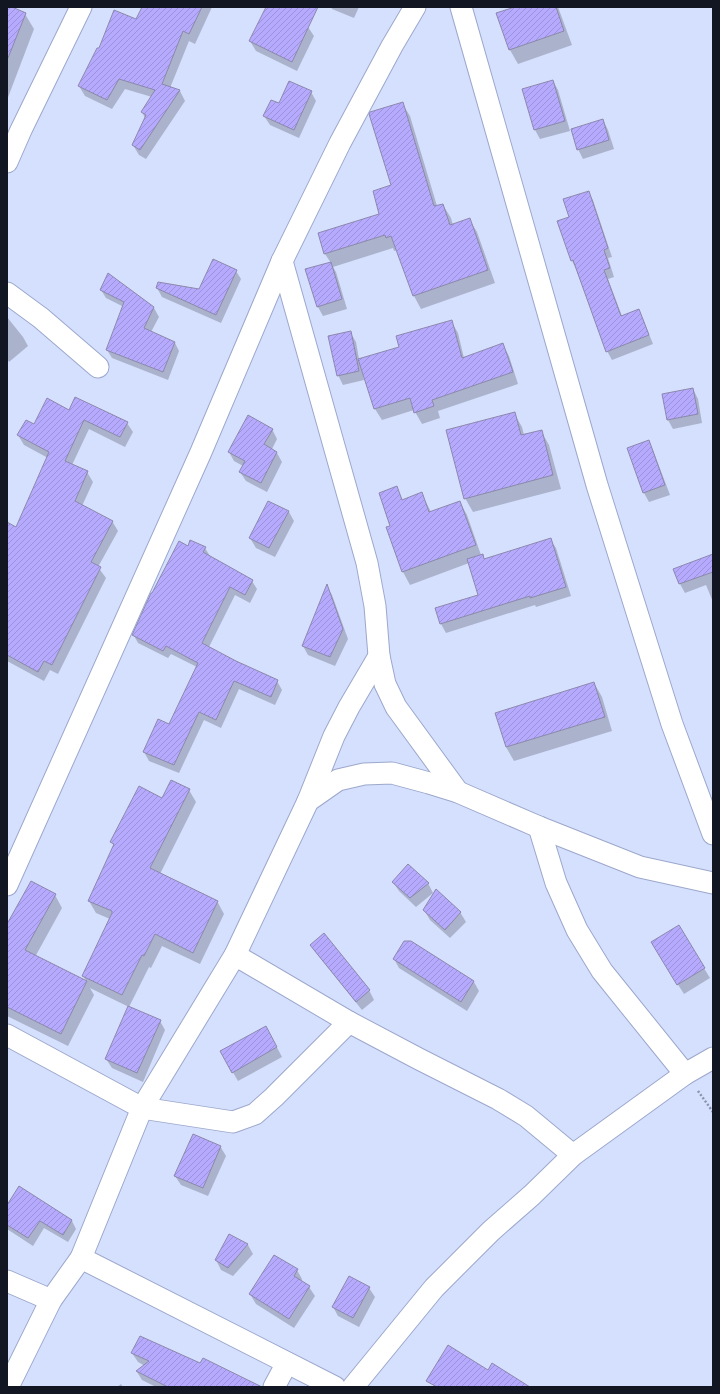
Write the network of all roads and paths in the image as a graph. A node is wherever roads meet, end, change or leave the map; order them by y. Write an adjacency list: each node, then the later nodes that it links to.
1 (81, 7): 4 (street)
2 (415, 7): 5 (street)
3 (461, 7): 12 (street)
4 (7, 162)
5 (282, 261): 8 (street); 14 (street)
6 (7, 293): 7 (street)
7 (98, 367)
8 (379, 656): 9 (street); 10 (street)
9 (458, 792): 10 (street); 11 (street)
10 (308, 801): 15 (street)
11 (539, 827): 13 (street); 19 (street)
12 (713, 834)
13 (713, 883)
14 (7, 885)
15 (235, 954): 16 (street); 20 (street)
16 (349, 1022): 20 (street); 21 (street)
17 (7, 1035): 20 (street)
18 (713, 1058): 19 (street)
19 (685, 1074): 21 (street)
20 (142, 1108): 22 (street)
21 (573, 1155): 29 (street)
22 (81, 1258): 24 (street); 25 (street)
23 (7, 1281): 24 (street)
24 (51, 1300): 26 (street)
25 (287, 1363): 27 (street); 28 (street)
26 (8, 1387)
27 (274, 1387)
28 (336, 1387)
29 (353, 1387)

